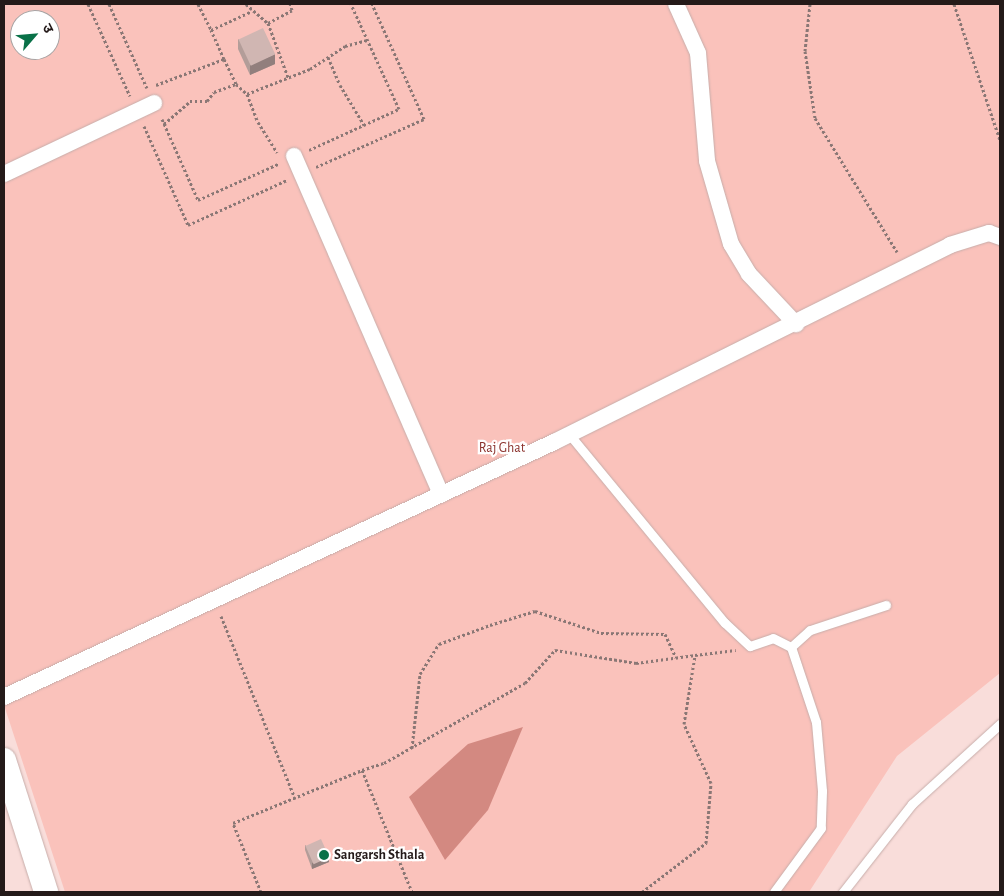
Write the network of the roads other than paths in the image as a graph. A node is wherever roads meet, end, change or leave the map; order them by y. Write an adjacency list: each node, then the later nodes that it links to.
1 (676, 4): 9 (street)
2 (151, 96): 5 (street)
3 (294, 156): 7 (street)
4 (311, 170): 7 (street)
5 (4, 174)
6 (291, 178): 7 (street)
7 (316, 206): 11 (street)
8 (1000, 236): 9 (street)
9 (796, 324): 10 (street)
10 (569, 434): 11 (street); 13 (lane)
11 (442, 494): 14 (street)
12 (886, 605): 13 (lane)
13 (791, 647): 18 (lane)
14 (4, 697)
15 (1000, 724): 19 (lane)
16 (4, 760): 17 (main road)
17 (46, 892)
18 (774, 892)
19 (843, 892)

